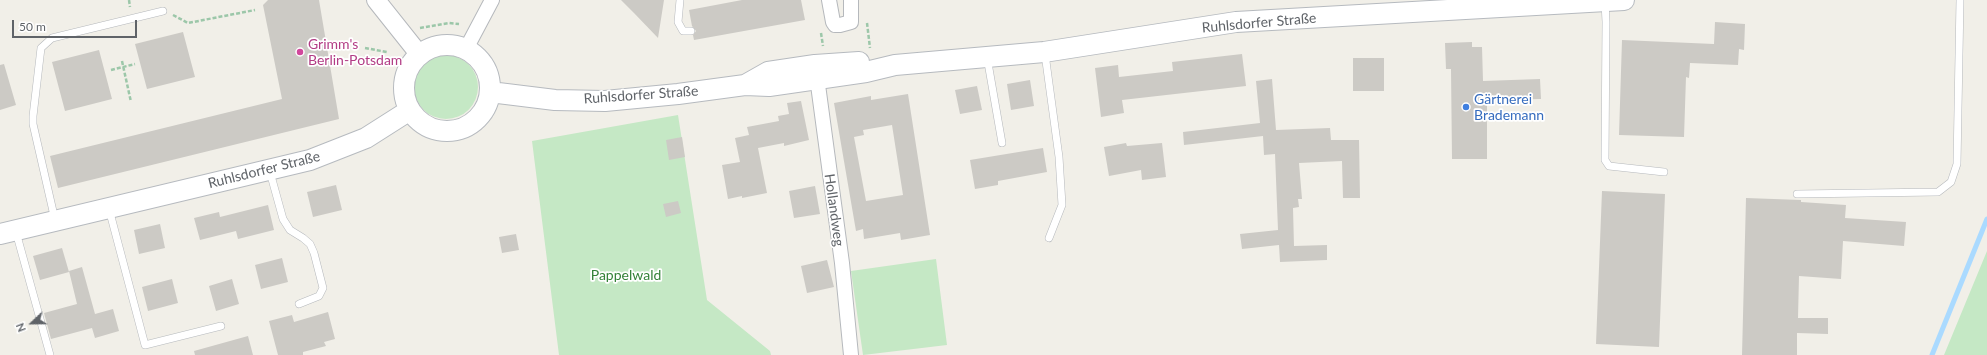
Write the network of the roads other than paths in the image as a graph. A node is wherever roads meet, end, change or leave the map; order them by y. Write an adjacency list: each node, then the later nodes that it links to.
1 (376, 0): 12 (street)
2 (492, 0): 10 (street)
3 (680, 0): 9 (lane)
4 (829, 0): 5 (street)
5 (851, 0)
6 (1960, 0): 20 (lane)
7 (1615, 1): 11 (main road, Ruhlsdorfer Straße); 19 (lane)
8 (163, 11): 22 (lane)
9 (692, 31)
10 (466, 49): 12 (main road); 15 (main road)
11 (1044, 52): 13 (main road, Ruhlsdorfer Straße); 24 (lane)
12 (419, 54): 16 (main road)
13 (987, 57): 14 (main road, Ruhlsdorfer Straße); 17 (lane)
14 (816, 72): 15 (main road, Ruhlsdorfer Straße); 28 (street, Hollandweg)
15 (490, 92): 16 (main road)
16 (410, 110): 18 (main road, Ruhlsdorfer Straße)
17 (1002, 143)
18 (270, 169): 21 (main road, Ruhlsdorfer Straße); 25 (lane)
19 (1664, 172)
20 (1797, 194)
21 (109, 207): 22 (main road, Ruhlsdorfer Straße); 26 (lane)
22 (55, 220): 23 (main road, Ruhlsdorfer Straße)
23 (8, 232): 27 (lane)
24 (1049, 238)
25 (299, 304)
26 (221, 326)
27 (50, 355)
28 (851, 355)

